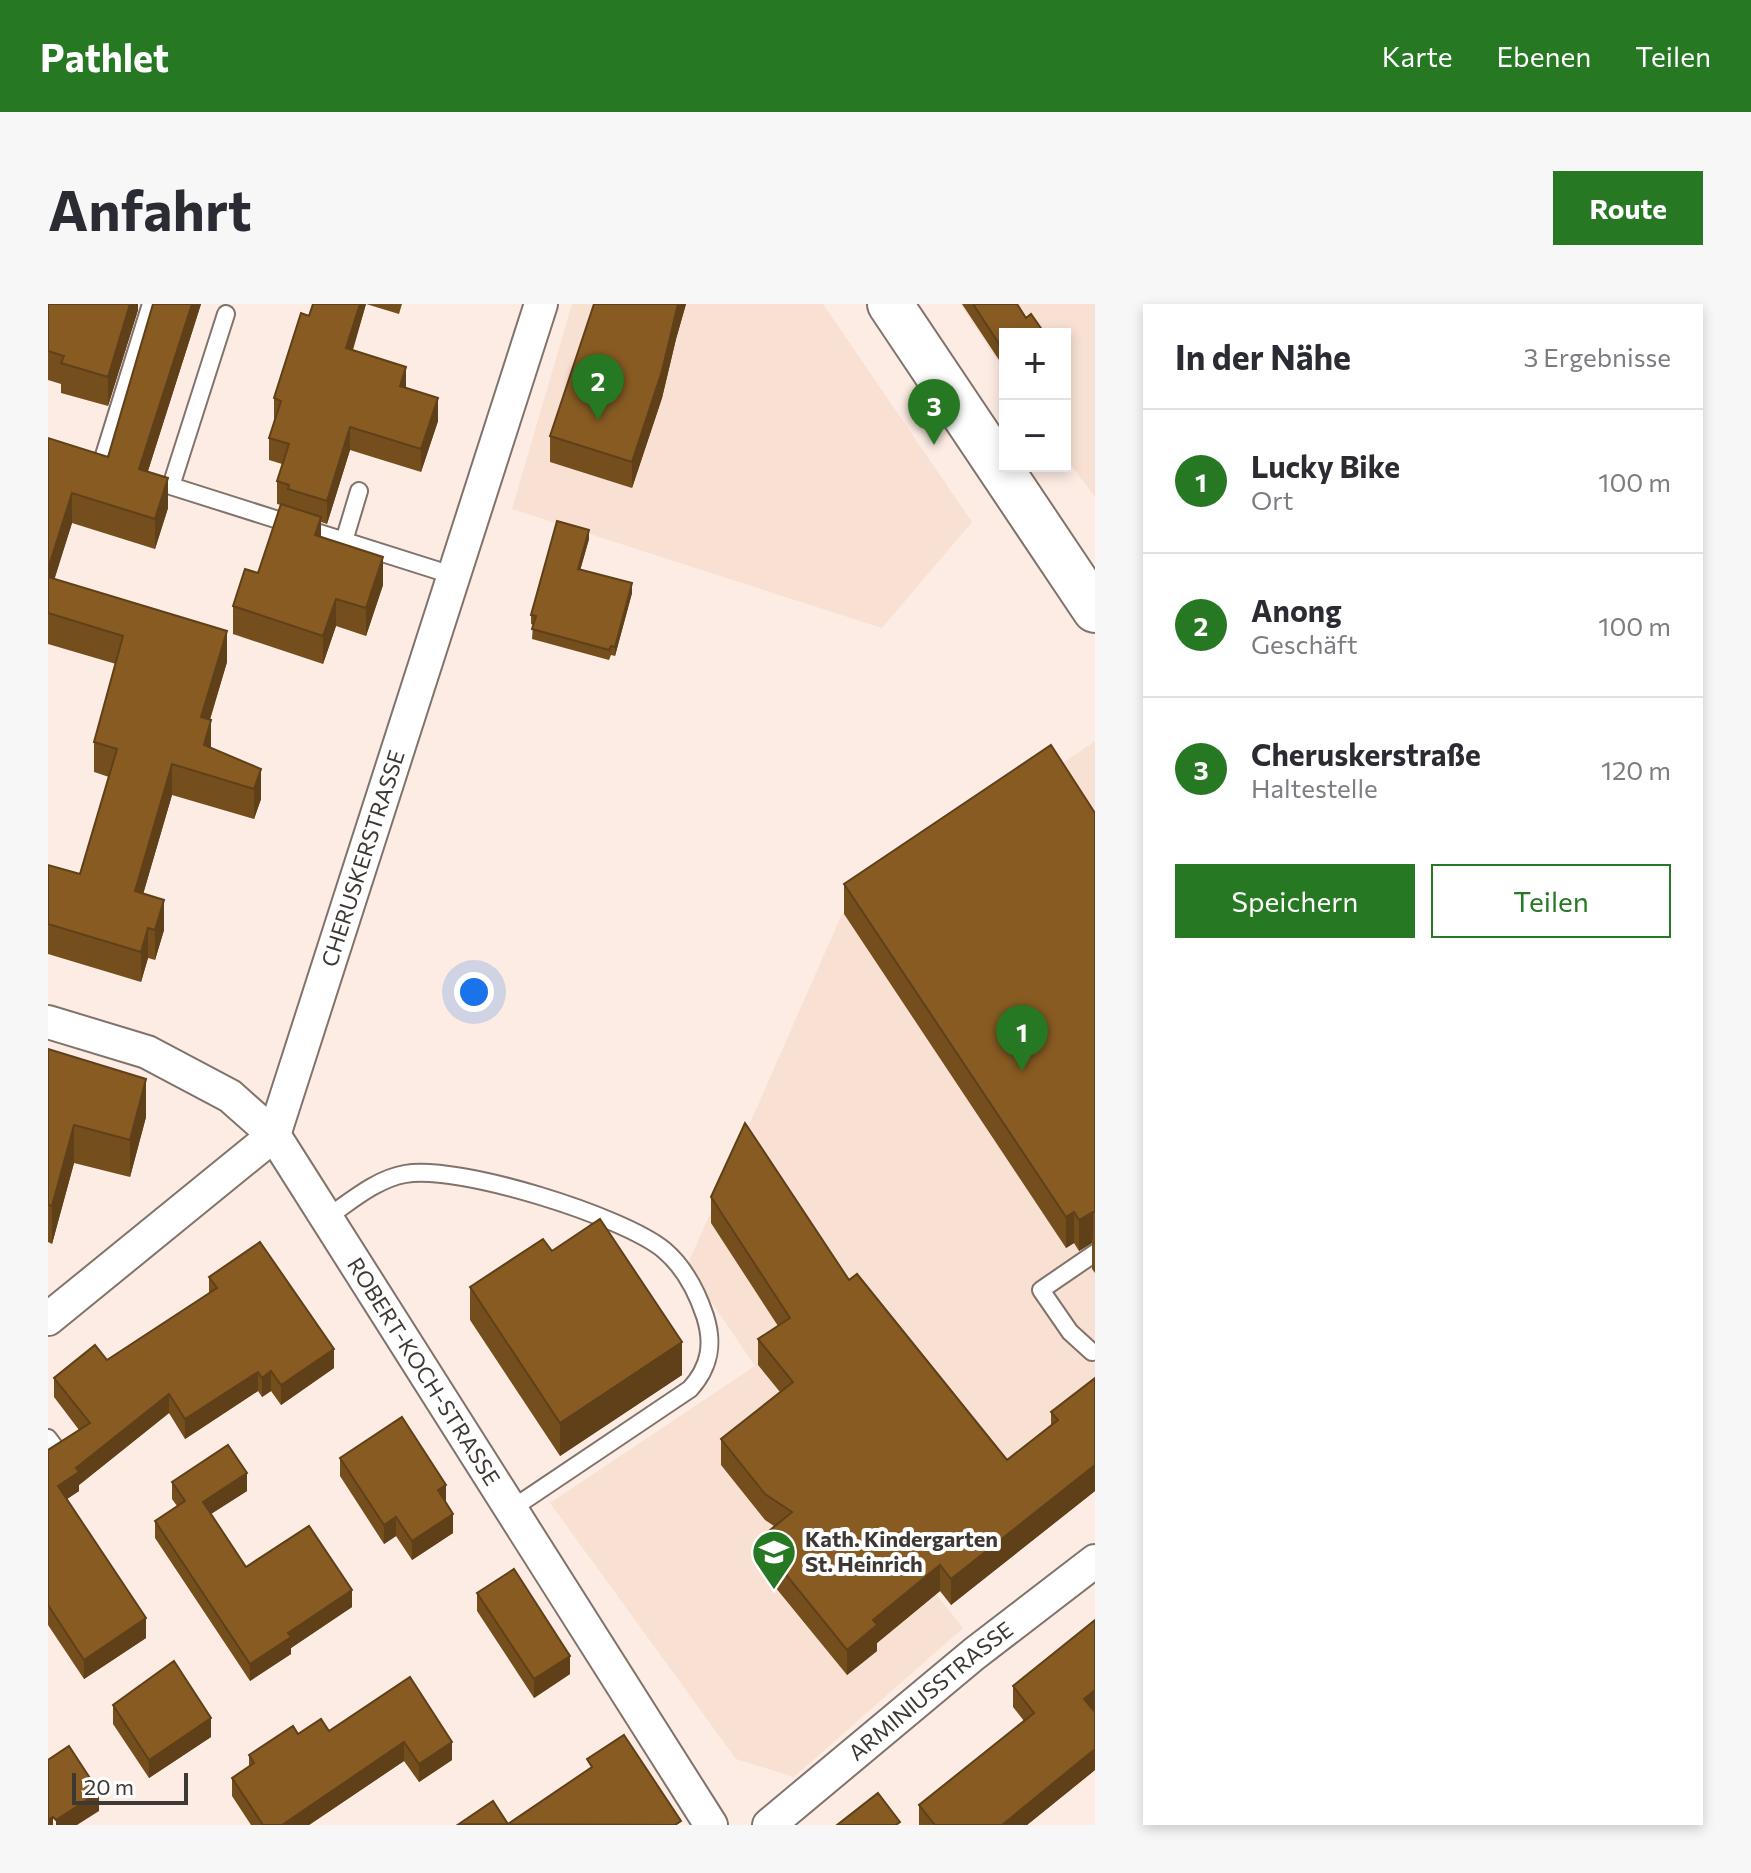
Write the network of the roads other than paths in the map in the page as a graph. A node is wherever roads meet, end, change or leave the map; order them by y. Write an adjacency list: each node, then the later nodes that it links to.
1 (151, 304): 5 (lane)
2 (541, 304): 8 (street, CHERUSKERSTRASSE)
3 (890, 304): 9 (main road)
4 (226, 314): 7 (lane)
5 (75, 456)
6 (359, 491): 7 (lane)
7 (344, 541): 8 (lane)
8 (455, 576): 11 (street, CHERUSKERSTRASSE)
9 (1093, 599)
10 (48, 1022): 11 (street, ROBERT-KOCH-STRASSE)
11 (274, 1135): 12 (street, ROBERT-KOCH-STRASSE); 14 (street)
12 (326, 1218): 16 (street, ROBERT-KOCH-STRASSE); 16 (lane)
13 (1095, 1253): 15 (lane)
14 (48, 1319)
15 (1092, 1352)
16 (510, 1510): 18 (street, ROBERT-KOCH-STRASSE)
17 (1095, 1561): 19 (street, ARMINIUSSTRASSE)
18 (711, 1825)
19 (769, 1825)

